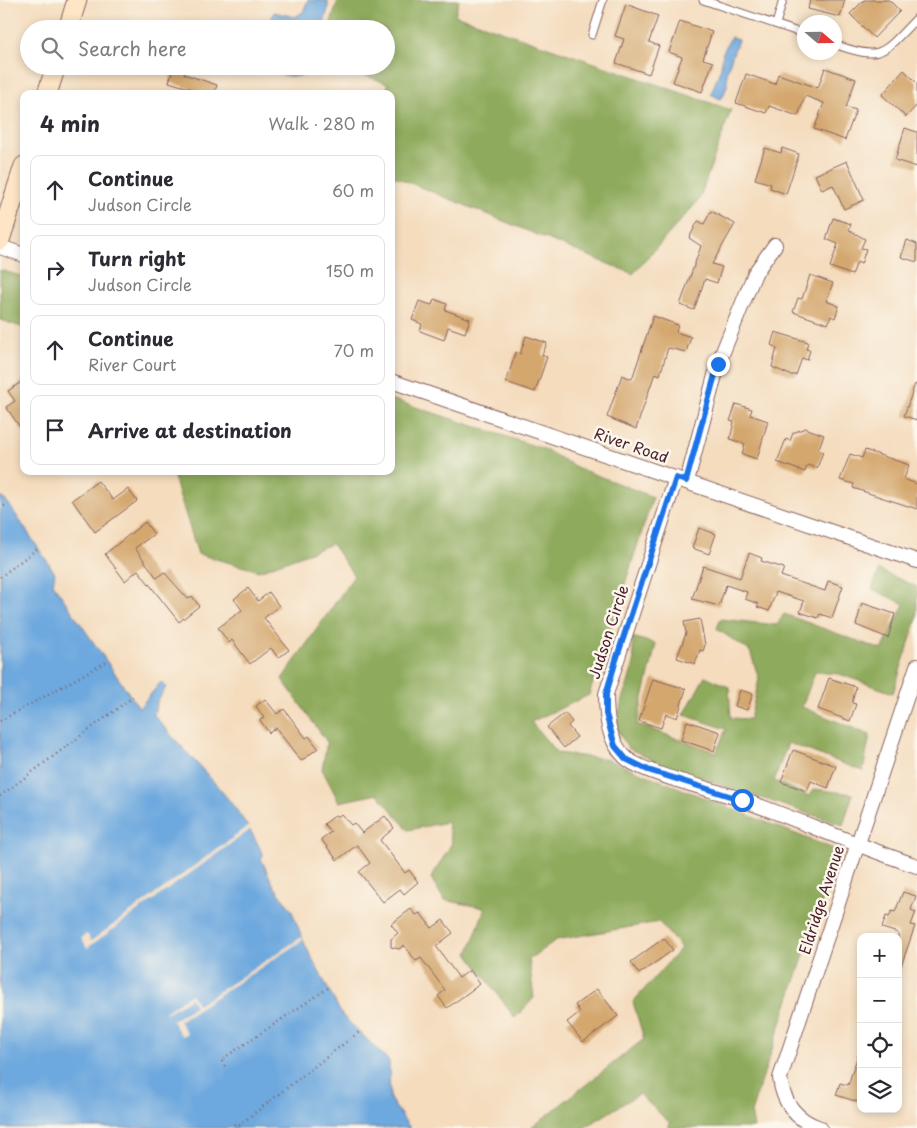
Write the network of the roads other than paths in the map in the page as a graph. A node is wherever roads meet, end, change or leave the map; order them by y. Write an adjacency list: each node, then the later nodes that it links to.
1 (77, 0): 6 (street)
2 (603, 0): 9 (lane)
3 (703, 0): 7 (lane)
4 (783, 0): 7 (lane)
5 (917, 18): 10 (lane)
6 (71, 20)
7 (776, 24): 8 (lane)
8 (797, 32)
9 (592, 35)
10 (842, 47)
11 (53, 75): 12 (street)
12 (48, 90)
13 (20, 178): 14 (street)
14 (0, 240)
15 (775, 245): 19 (street, Judson Circle)
16 (0, 247): 17 (street)
17 (20, 254)
18 (395, 382): 19 (street, River Road)
19 (681, 480): 20 (street, River Road); 22 (street, Judson Circle)
20 (917, 561)
21 (917, 666): 22 (street, Eldridge Avenue)
22 (856, 846): 23 (street, Judson Circle); 24 (street, Eldridge Avenue)
23 (917, 866)
24 (820, 1128)

